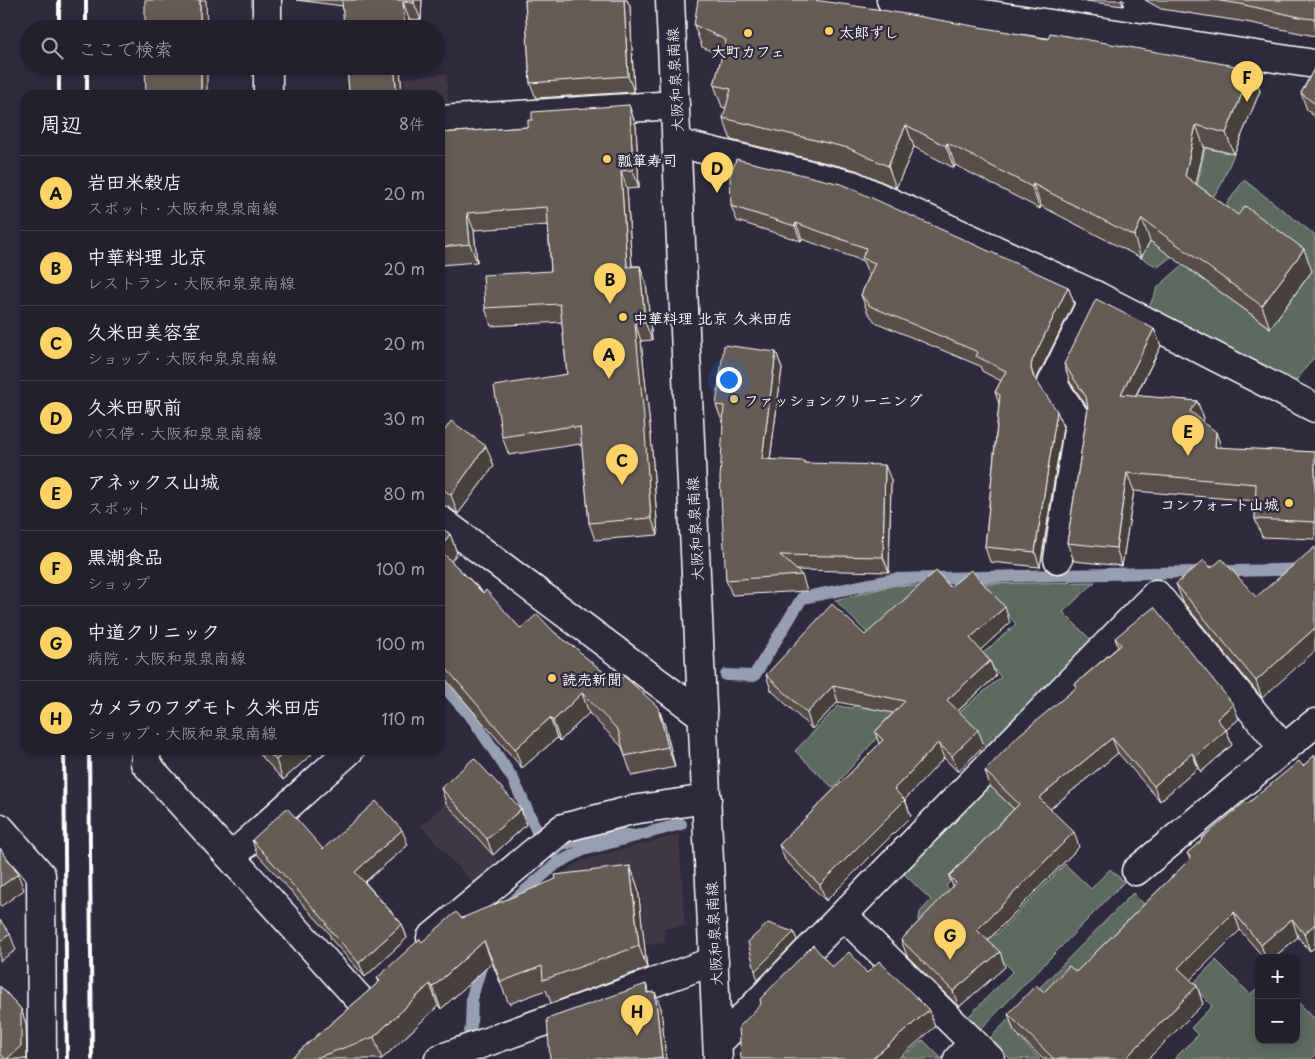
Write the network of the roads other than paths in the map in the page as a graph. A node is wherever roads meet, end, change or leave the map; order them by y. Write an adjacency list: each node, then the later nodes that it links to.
1 (267, 0): 5 (street)
2 (670, 0): 9 (street, 大阪和泉泉南線)
3 (891, 0): 4 (street)
4 (919, 2): 6 (street)
5 (268, 20)
6 (1315, 64)
7 (268, 75): 8 (street)
8 (268, 90)
9 (675, 105): 10 (street); 11 (street, 大阪和泉泉南線)
10 (445, 120)
11 (677, 143): 12 (street); 16 (street, 大阪和泉泉南線)
12 (1095, 296): 13 (street); 15 (street)
13 (1315, 408)
14 (445, 524): 16 (street)
15 (1058, 559)
16 (703, 716): 21 (street, 大阪和泉泉南線)
17 (1315, 723): 18 (street)
18 (1284, 749): 24 (street); 25 (street)
19 (146, 755): 23 (street)
20 (344, 755): 23 (street)
21 (706, 799): 26 (street); 27 (street, 大阪和泉泉南線)
22 (0, 828): 33 (street)
23 (231, 857): 29 (street)
24 (1136, 871)
25 (843, 915): 31 (street); 32 (street)
26 (410, 956)
27 (714, 961): 31 (street, 大阪和泉泉南線); 34 (street)
28 (383, 982): 29 (street)
29 (362, 1002): 30 (street)
30 (342, 1021)
31 (718, 1051)
32 (974, 1054)
33 (42, 1059)
34 (439, 1059)

